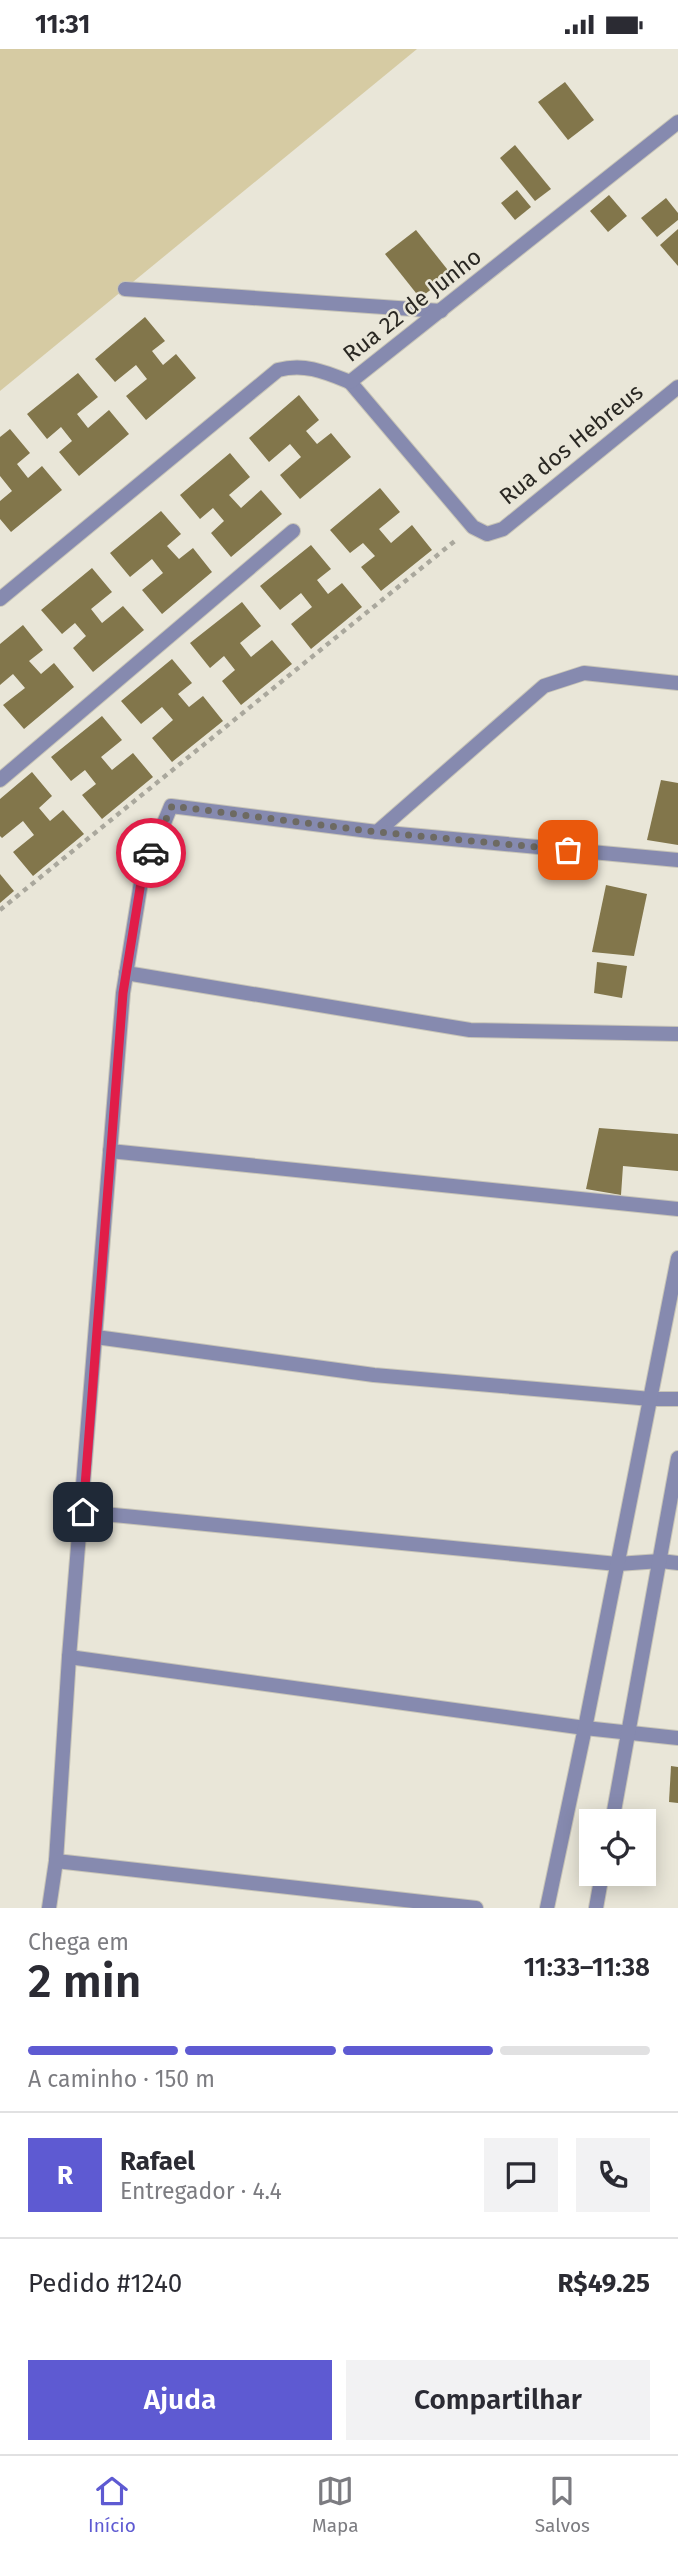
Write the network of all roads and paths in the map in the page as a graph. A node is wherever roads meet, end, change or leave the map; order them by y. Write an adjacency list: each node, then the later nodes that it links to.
1 (678, 123): 3 (street, Rua 22 de Junho)
2 (125, 289): 3 (street)
3 (441, 311): 4 (street, Rua 22 de Junho)
4 (350, 382): 6 (street); 8 (street, Rua 22 de Junho)
5 (678, 387): 6 (street, Rua dos Hebreus)
6 (473, 527): 13 (path)
7 (293, 531): 10 (street)
8 (0, 599)
9 (678, 683): 11 (street)
10 (0, 780)
11 (377, 832): 12 (street); 14 (street)
12 (678, 860)
13 (0, 910)
14 (126, 973): 15 (street); 16 (street)
15 (678, 1034)
16 (110, 1151): 17 (street); 19 (street)
17 (678, 1209)
18 (678, 1258): 20 (street)
19 (96, 1337): 20 (street); 23 (street)
20 (651, 1399): 21 (street); 26 (street)
21 (678, 1399)
22 (678, 1458): 24 (street)
23 (83, 1512): 26 (street); 27 (street)
24 (661, 1561): 25 (street); 26 (street); 29 (street)
25 (678, 1563)
26 (617, 1565): 28 (street)
27 (69, 1657): 28 (street); 32 (street)
28 (585, 1728): 29 (street); 36 (street)
29 (628, 1733): 30 (street); 31 (street)
30 (678, 1738)
31 (614, 1809)
32 (57, 1861): 34 (street); 35 (street)
33 (600, 1886): 37 (street)
34 (49, 1908)
35 (476, 1908)
36 (547, 1908)
37 (596, 1908)

